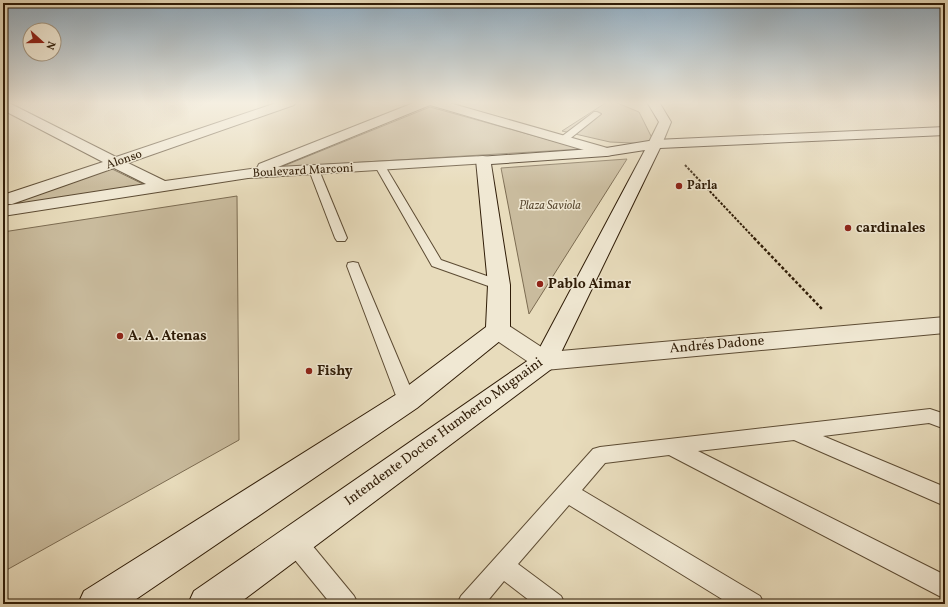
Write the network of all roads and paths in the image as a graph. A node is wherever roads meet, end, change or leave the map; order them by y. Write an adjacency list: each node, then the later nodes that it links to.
1 (53, 130): 14 (street)
2 (208, 130): 14 (street, Alonso)
3 (356, 130): 17 (street)
4 (531, 130): 8 (street)
5 (577, 130): 8 (lane)
6 (661, 130): 10 (street, Intendente Doctor Humberto Mugnaini)
7 (945, 131): 10 (street, Boulevard Marconi)
8 (564, 140): 11 (street)
9 (945, 142): 12 (street, Boulevard Marconi)
10 (652, 149): 11 (street, Boulevard Marconi); 12 (street, Boulevard Marconi); 27 (street, Intendente Doctor Humberto Mugnaini)
11 (606, 152): 13 (street, Boulevard Marconi)
12 (675, 154): 26 (path)
13 (482, 160): 15 (street, Boulevard Marconi); 23 (street)
14 (116, 162): 18 (street); 19 (street, Alonso)
15 (380, 166): 16 (street, Boulevard Marconi); 23 (lane)
16 (314, 170): 17 (street, Boulevard Marconi); 21 (lane)
17 (248, 174): 18 (street, Boulevard Marconi)
18 (162, 186): 20 (street, Boulevard Marconi)
19 (3, 201)
20 (3, 211)
21 (341, 238)
22 (353, 266): 28 (lane)
23 (499, 285): 25 (street)
24 (945, 325): 26 (street, Andrés Dadone)
25 (498, 330): 27 (street); 28 (street)
26 (846, 334): 27 (street, Andrés Dadone)
27 (545, 361): 34 (street, Intendente Doctor Humberto Mugnaini)
28 (407, 401): 37 (street)
29 (945, 422): 30 (lane)
30 (795, 432): 31 (lane); 33 (lane)
31 (671, 447): 32 (lane); 36 (lane)
32 (568, 493): 35 (lane); 42 (lane)
33 (945, 497)
34 (294, 541): 38 (street, Intendente Doctor Humberto Mugnaini); 39 (lane)
35 (502, 566): 40 (lane); 41 (lane)
36 (945, 587)
37 (97, 604)
38 (207, 604)
39 (346, 604)
40 (469, 604)
41 (553, 604)
42 (752, 604)

